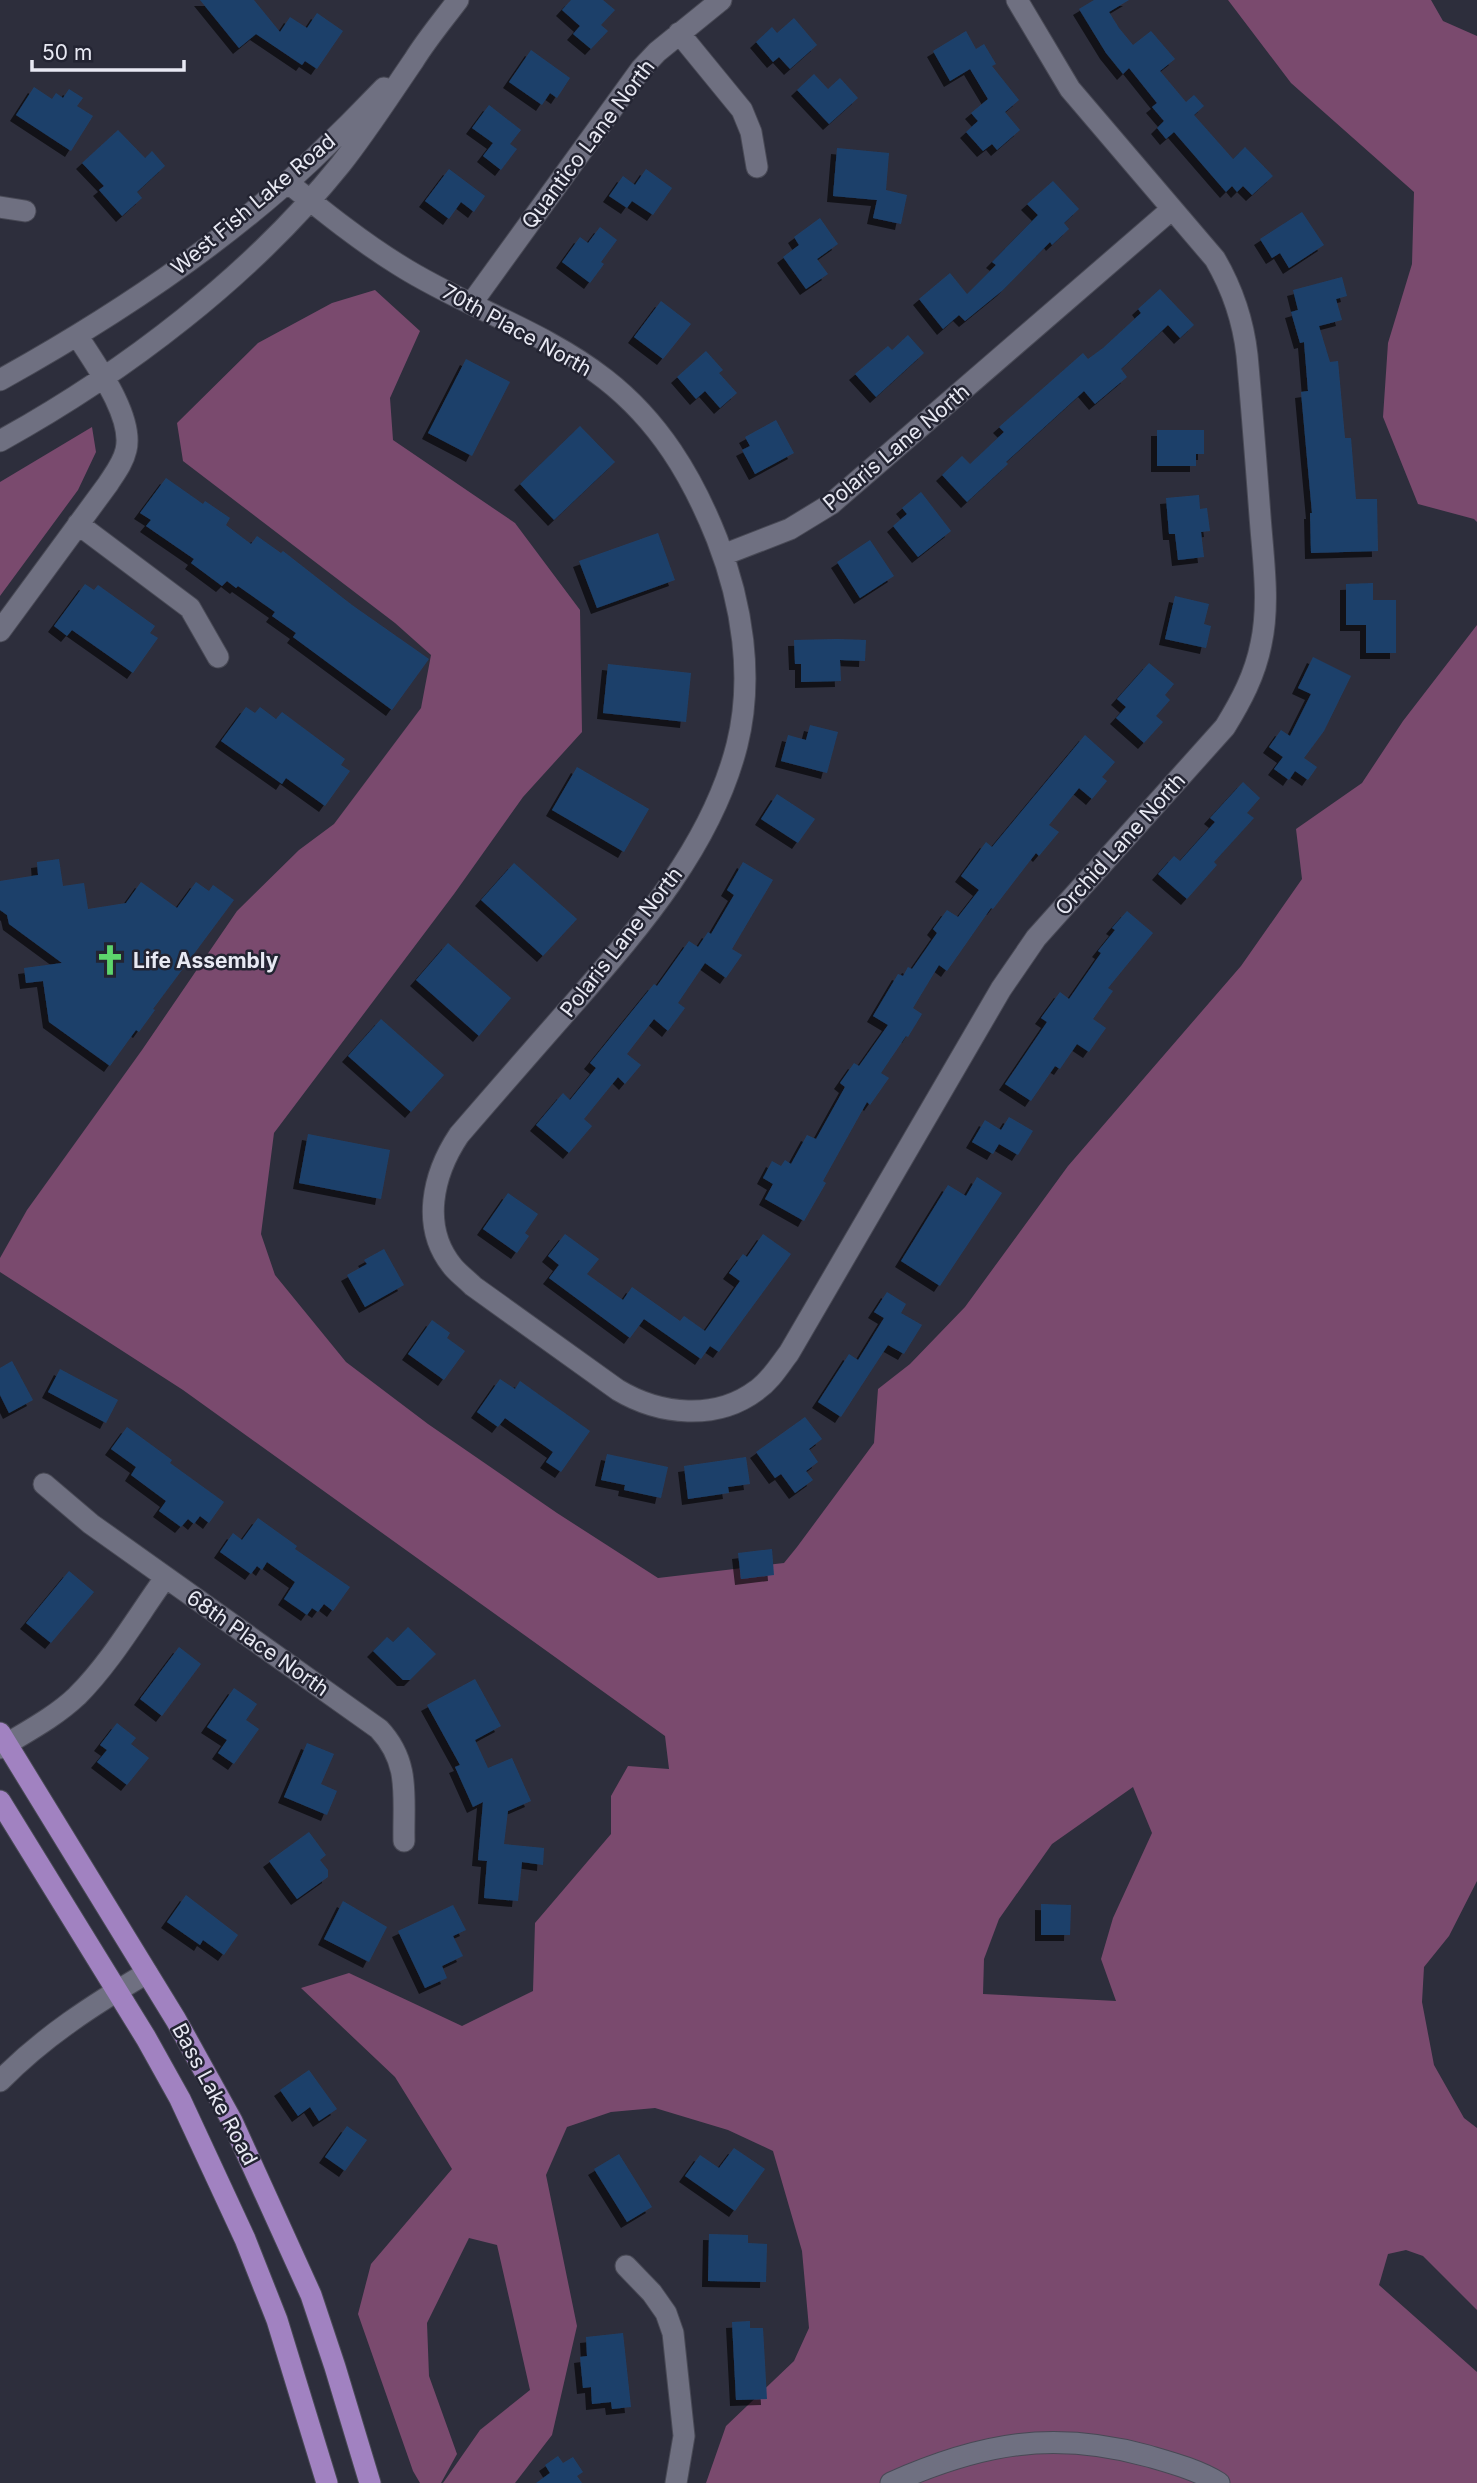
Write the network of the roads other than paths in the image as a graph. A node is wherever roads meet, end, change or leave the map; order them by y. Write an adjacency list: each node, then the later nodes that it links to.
1 (458, 0): 5 (street, West Fish Lake Road)
2 (721, 0): 4 (street, Quantico Lane North)
3 (1017, 0): 10 (street, Orchid Lane North)
4 (679, 33): 6 (street); 12 (street, Quantico Lane North)
5 (416, 57): 7 (street, West Fish Lake Road); 8 (street, West Fish Lake Road)
6 (757, 167)
7 (287, 182): 8 (street, 70th Place North); 13 (street, West Fish Lake Road)
8 (310, 200): 12 (street, 70th Place North); 14 (street, West Fish Lake Road)
9 (0, 207): 11 (street)
10 (1172, 209): 18 (street, Polaris Lane North); 21 (street, Orchid Lane North)
11 (25, 211)
12 (471, 304): 18 (street, 70th Place North)
13 (78, 337): 14 (street); 15 (street, West Fish Lake Road)
14 (103, 376): 16 (street, West Fish Lake Road); 17 (street)
15 (0, 380)
16 (0, 442)
17 (78, 524): 19 (street); 20 (street)
18 (723, 555): 21 (street, Polaris Lane North)
19 (0, 631)
20 (218, 657)
21 (713, 1409)
22 (44, 1484): 23 (street, 68th Place North)
23 (165, 1578): 24 (street); 26 (street, 68th Place North)
24 (2, 1742): 27 (main road, Bass Lake Road)
25 (0, 1801): 28 (main road, Bass Lake Road)
26 (404, 1840)
27 (147, 1973): 28 (street); 32 (main road, Bass Lake Road)
28 (117, 1991): 29 (street); 31 (main road, Bass Lake Road)
29 (0, 2081)
30 (626, 2266): 33 (street)
31 (327, 2483)
32 (370, 2483)
33 (676, 2483)
34 (891, 2483): 35 (street)
35 (1219, 2483)

